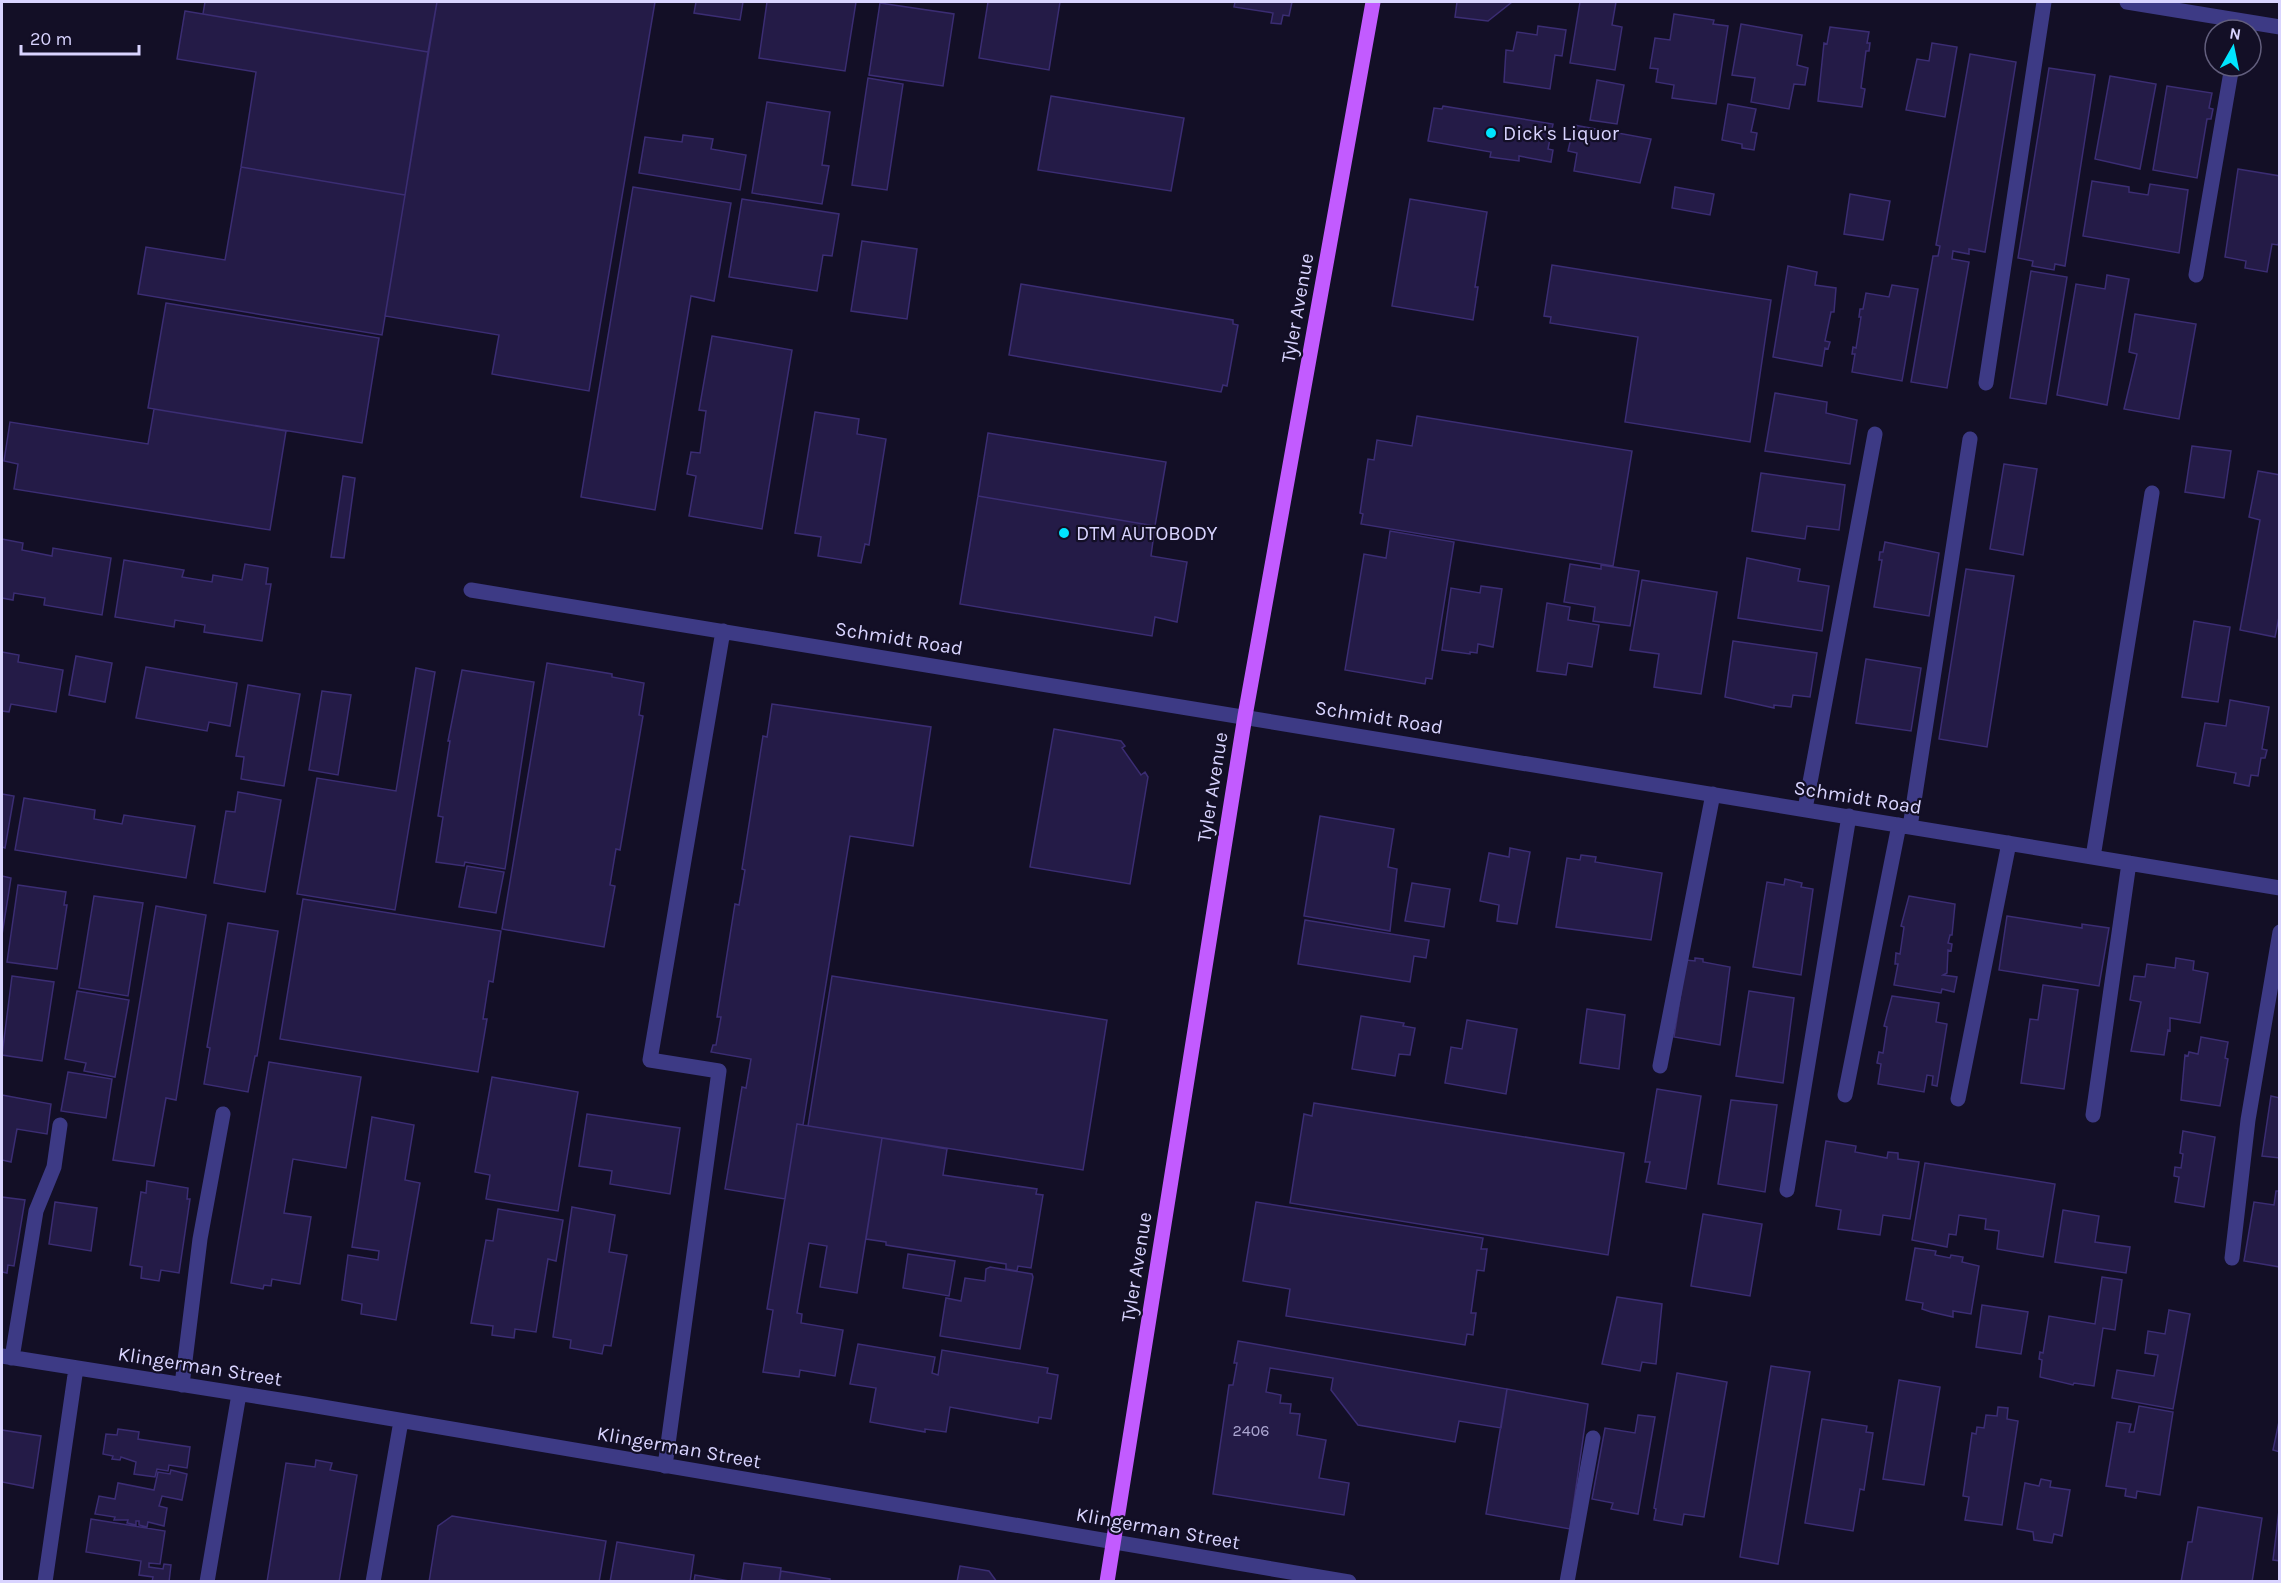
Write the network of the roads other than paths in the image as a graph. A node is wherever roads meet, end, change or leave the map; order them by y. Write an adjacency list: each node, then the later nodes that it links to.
1 (1373, 2): 15 (main road, Tyler Avenue)
2 (2044, 2): 9 (street)
3 (2127, 2): 4 (street)
4 (2203, 18)
5 (2263, 26): 6 (street)
6 (2280, 27)
7 (2230, 78): 8 (street)
8 (2196, 275)
9 (1986, 383)
10 (1875, 434): 17 (street)
11 (1970, 439): 19 (street)
12 (2152, 493): 21 (street)
13 (471, 590): 14 (street, Schmidt Road)
14 (723, 631): 15 (street, Schmidt Road); 39 (street)
15 (1245, 716): 16 (street, Schmidt Road); 40 (main road, Tyler Avenue)
16 (1713, 794): 17 (street, Schmidt Road); 25 (street)
17 (1805, 809): 18 (street, Schmidt Road)
18 (1848, 816): 19 (street, Schmidt Road); 31 (street)
19 (1904, 826): 20 (street, Schmidt Road); 26 (street)
20 (2009, 843): 21 (street, Schmidt Road); 27 (street)
21 (2093, 857): 22 (street, Schmidt Road)
22 (2129, 863): 23 (street, Schmidt Road); 29 (street)
23 (2280, 888)
24 (2280, 932): 32 (street)
25 (1660, 1066)
26 (1845, 1095)
27 (1958, 1099)
28 (223, 1114): 35 (street)
29 (2093, 1115)
30 (60, 1125): 33 (street)
31 (1786, 1190)
32 (2232, 1258)
33 (7, 1357): 34 (street, Klingerman Street)
34 (76, 1368): 35 (street, Klingerman Street); 41 (street)
35 (182, 1384): 36 (street, Klingerman Street)
36 (239, 1394): 37 (street, Klingerman Street); 42 (street)
37 (401, 1420): 39 (street, Klingerman Street); 43 (street)
38 (1593, 1438): 46 (street)
39 (665, 1466): 40 (street, Klingerman Street)
40 (1113, 1542): 44 (main road, Tyler Avenue); 45 (street, Klingerman Street)
41 (45, 1581)
42 (207, 1581)
43 (373, 1581)
44 (1107, 1581)
45 (1349, 1581)
46 (1567, 1581)

